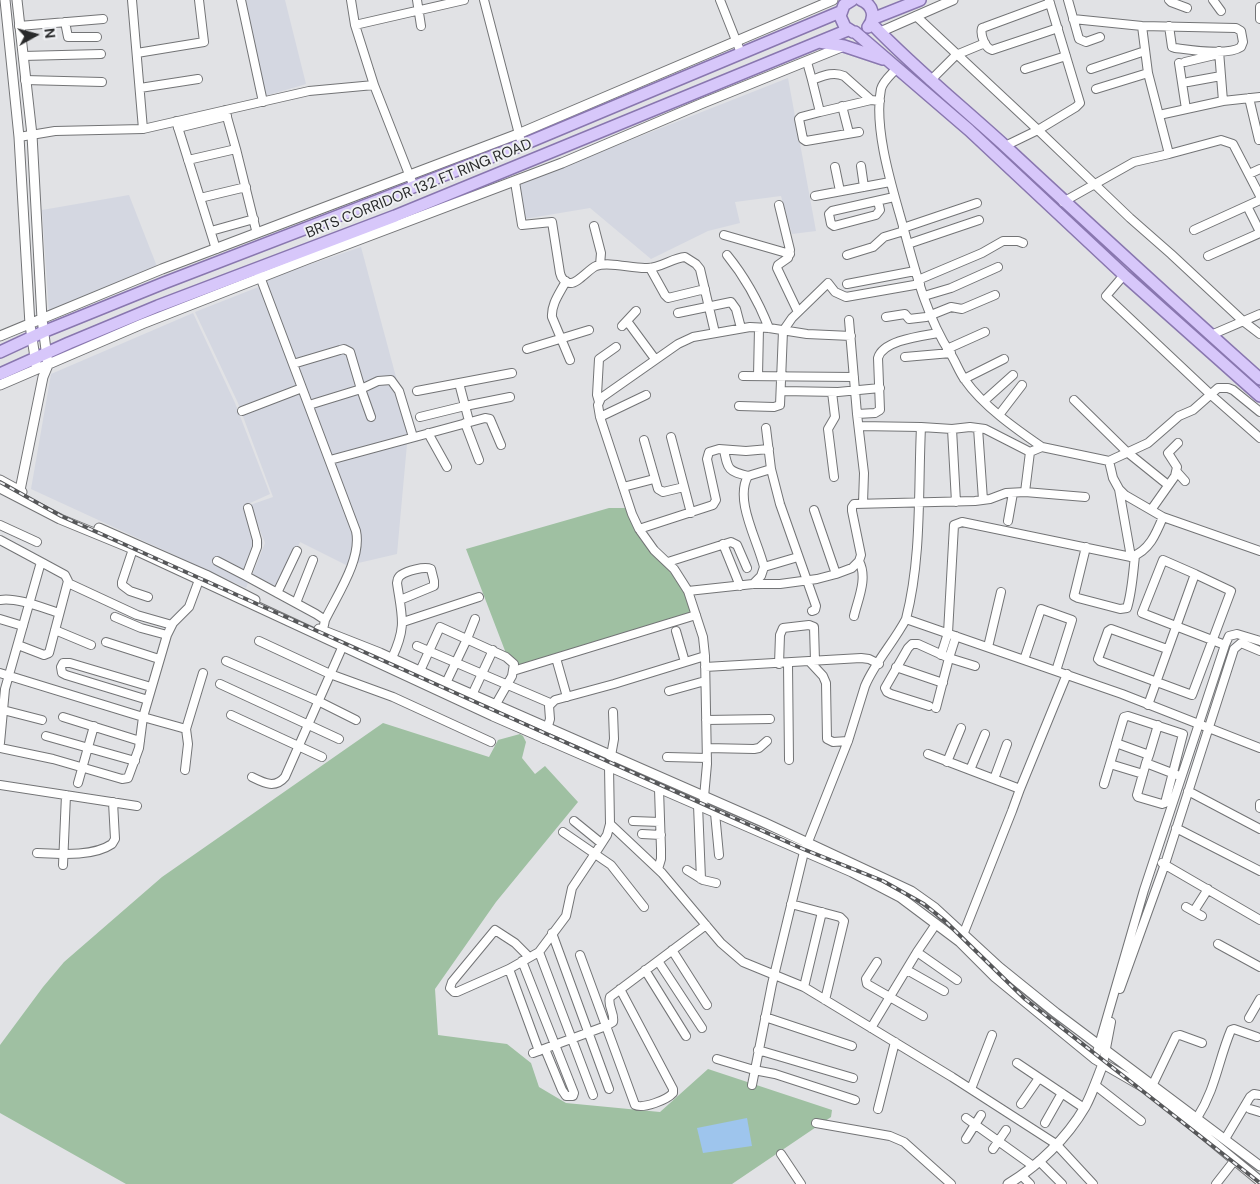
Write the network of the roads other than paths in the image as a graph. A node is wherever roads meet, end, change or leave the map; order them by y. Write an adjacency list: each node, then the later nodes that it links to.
1 (5, 0): 87 (street)
2 (17, 0): 32 (street)
3 (132, 0): 46 (street)
4 (199, 0): 46 (street)
5 (241, 0): 72 (street)
6 (351, 0): 31 (street)
7 (417, 0): 22 (street)
8 (464, 0): 22 (street)
9 (484, 0): 88 (street)
10 (720, 0): 44 (street)
11 (832, 0): 44 (street)
12 (852, 0): 24 (main road)
13 (920, 0): 29 (main road, BRTS CORRIDOR 132 FT RING ROAD)
14 (954, 0): 25 (street)
15 (1068, 0): 27 (street)
16 (1169, 0): 21 (street)
17 (1213, 0): 23 (street)
18 (865, 1): 29 (main road)
19 (1049, 2): 36 (street); 42 (street)
20 (1260, 7): 28 (street)
21 (1188, 8)
22 (419, 10): 31 (street); 33 (street)
23 (1221, 11)
24 (840, 12): 37 (main road); 44 (main road, BRTS CORRIDOR 132 FT RING ROAD)
25 (916, 16): 38 (street); 49 (street)
26 (103, 19): 30 (street)
27 (1073, 19): 34 (street); 40 (street)
28 (1260, 19)
29 (872, 21): 37 (main road, BRTS CORRIDOR 132 FT RING ROAD); 38 (main road)
30 (65, 22): 32 (street); 39 (street)
31 (355, 25): 64 (street)
32 (20, 26): 50 (street)
33 (421, 26)
34 (1142, 26): 35 (street); 45 (street)
35 (1169, 26): 47 (street); 47 (street)
36 (1058, 28): 42 (street); 51 (street)
37 (851, 31): 41 (main road, BRTS CORRIDOR 132 FT RING ROAD); 53 (main road)
38 (880, 32): 61 (main road)
39 (97, 37)
40 (1100, 37)
41 (818, 42): 43 (main road); 135 (main road, BRTS CORRIDOR 132 FT RING ROAD)
42 (985, 43): 49 (street)
43 (844, 46): 52 (street); 53 (main road)
44 (739, 48): 88 (main road, BRTS CORRIDOR 132 FT RING ROAD)
45 (1145, 51): 55 (street); 56 (street)
46 (137, 53): 65 (street)
47 (1219, 53): 57 (street); 74 (street)
48 (101, 54): 50 (street)
49 (956, 55): 61 (street); 83 (street)
50 (23, 56): 59 (street)
51 (1066, 56): 54 (street); 83 (street)
52 (807, 62): 60 (street); 99 (street)
53 (893, 65): 71 (street); 82 (main road)
54 (1025, 69)
55 (1092, 69)
56 (1148, 73): 66 (street); 77 (street)
57 (1221, 76): 63 (street); 70 (street)
58 (198, 79): 65 (street)
59 (25, 80): 62 (street); 86 (street)
60 (812, 80): 69 (street); 75 (street)
61 (930, 81): 78 (main road)
62 (102, 82)
63 (1188, 82)
64 (374, 85): 72 (street); 98 (street)
65 (140, 88): 81 (street)
66 (1096, 89)
67 (1260, 97): 68 (street)
68 (1249, 98): 70 (street); 80 (street)
69 (871, 100): 71 (street); 73 (street)
70 (1223, 100): 74 (street)
71 (880, 101): 100 (street)
72 (263, 102): 76 (street)
73 (842, 106): 75 (street); 85 (street)
74 (1186, 109): 77 (street)
75 (820, 112): 85 (street)
76 (226, 113): 79 (street); 91 (street)
77 (1159, 115): 92 (street)
78 (976, 120): 82 (main road); 90 (main road)
79 (177, 125): 81 (street); 93 (street)
80 (1258, 128): 89 (street)
81 (143, 129): 86 (street)
82 (968, 130): 136 (main road)
83 (1038, 130): 90 (street); 101 (street)
84 (859, 132): 85 (street)
85 (849, 133)
86 (32, 134): 87 (street); 150 (street)
87 (19, 137): 153 (street)
88 (520, 139): 98 (street); 104 (main road, BRTS CORRIDOR 132 FT RING ROAD)
89 (1259, 140)
90 (1005, 146): 111 (main road)
91 (236, 149): 93 (street); 102 (street)
92 (1169, 154): 97 (street); 101 (street)
93 (188, 160): 109 (street)
94 (860, 166): 103 (street)
95 (835, 167): 105 (street)
96 (1260, 169): 97 (street)
97 (1249, 174): 107 (street)
98 (410, 175): 104 (street); 126 (street)
99 (515, 182): 135 (street); 137 (street)
100 (890, 182): 103 (street); 108 (street)
101 (1095, 184): 111 (street); 152 (street)
102 (246, 187): 109 (street); 115 (street)
103 (864, 187): 105 (street)
104 (414, 188): 159 (main road, BRTS CORRIDOR 132 FT RING ROAD)
105 (840, 191): 106 (street)
106 (815, 196)
107 (1260, 196): 114 (street)
108 (894, 197): 110 (street); 118 (street)
109 (200, 198): 121 (street)
110 (878, 201): 110 (street)
111 (1063, 202): 164 (main road)
112 (977, 203): 118 (street)
113 (779, 204): 127 (street)
114 (1247, 206): 120 (street); 122 (street)
115 (254, 219): 119 (street); 121 (street)
116 (979, 220): 125 (street)
117 (594, 226): 131 (street)
118 (904, 229): 125 (street); 128 (street)
119 (256, 230)
120 (1194, 230)
121 (210, 231): 126 (street)
122 (1260, 233): 130 (street)
123 (724, 235): 127 (street)
124 (1023, 243): 138 (street)
125 (908, 244): 134 (street)
126 (216, 249): 150 (street)
127 (790, 254): 145 (street)
128 (847, 254)
129 (727, 255): 156 (street)
130 (1208, 256)
131 (600, 265): 133 (street); 137 (street)
132 (998, 267): 142 (street)
133 (650, 268): 140 (street); 140 (street)
134 (915, 271): 138 (street); 139 (street)
135 (259, 274): 174 (main road, BRTS CORRIDOR 132 FT RING ROAD); 178 (street)
136 (1124, 275): 199 (street); 201 (main road)
137 (566, 282): 168 (street)
138 (919, 282): 142 (street); 145 (street)
139 (847, 284)
140 (705, 289): 143 (street)
141 (995, 295): 147 (street)
142 (924, 296): 147 (street)
143 (709, 306): 146 (street); 154 (street); 161 (street)
144 (636, 311): 175 (street)
145 (798, 312): 158 (street)
146 (678, 314)
147 (931, 314): 149 (street); 162 (street)
148 (1260, 314): 152 (street)
149 (886, 317)
150 (42, 320): 153 (street); 159 (street)
151 (849, 320): 166 (street)
152 (1243, 321): 163 (street); 164 (street)
153 (30, 324): 165 (street); 167 (street)
154 (741, 328): 155 (street); 161 (street)
155 (759, 328): 156 (street); 184 (street)
156 (769, 328): 158 (street)
157 (589, 330): 168 (street)
158 (783, 330): 166 (street); 185 (street)
159 (43, 332): 167 (main road, BRTS CORRIDOR 132 FT RING ROAD); 174 (street)
160 (985, 332): 171 (street)
161 (715, 333): 175 (street)
162 (938, 333): 171 (street); 193 (street)
163 (1260, 334)
164 (1211, 335): 186 (main road)
165 (0, 336)
166 (851, 336): 187 (street)
167 (32, 338): 172 (main road, BRTS CORRIDOR 132 FT RING ROAD); 179 (street)
168 (562, 340): 170 (street); 177 (street)
169 (616, 347): 205 (street)
170 (527, 349)
171 (949, 351): 173 (street); 188 (street)
172 (0, 352)
173 (905, 357)
174 (48, 359): 179 (main road, BRTS CORRIDOR 132 FT RING ROAD); 179 (street)
175 (655, 359): 205 (street)
176 (1004, 359): 188 (street)
177 (570, 360)
178 (293, 364): 192 (street); 194 (street)
179 (38, 368): 181 (main road, BRTS CORRIDOR 132 FT RING ROAD); 191 (street); 252 (street)
180 (512, 373): 189 (street)
181 (0, 374)
182 (1012, 374): 204 (street)
183 (743, 376): 184 (street)
184 (758, 376): 185 (street)
185 (782, 376): 187 (street); 195 (street)
186 (1259, 376)
187 (854, 377): 196 (street)
188 (964, 379): 204 (street)
189 (459, 383): 197 (street); 207 (street)
190 (1022, 384): 212 (street)
191 (0, 385)
192 (302, 388): 206 (street); 209 (street)
193 (880, 388): 196 (street); 211 (street)
194 (360, 389): 206 (street); 213 (street); 223 (street)
195 (782, 391): 198 (street); 208 (street)
196 (855, 391): 198 (street); 211 (street)
197 (417, 392)
198 (832, 392): 241 (street)
199 (1210, 394): 210 (street); 225 (street); 233 (street)
200 (646, 395): 215 (street)
201 (1260, 396)
202 (510, 397): 207 (street)
203 (1074, 400): 233 (street)
204 (984, 401): 212 (street)
205 (599, 402): 215 (street)
206 (309, 405): 234 (street)
207 (464, 406): 214 (street); 216 (street)
208 (739, 406)
209 (242, 411)
210 (1260, 412)
211 (857, 414): 217 (street)
212 (999, 414): 229 (street)
213 (371, 417)
214 (420, 417)
215 (600, 417): 248 (street)
216 (467, 422): 222 (street); 228 (street); 235 (street)
217 (858, 426): 218 (street); 256 (street)
218 (921, 427): 221 (street); 257 (street)
219 (766, 428): 230 (street)
220 (978, 428): 221 (street); 232 (street); 254 (street)
221 (952, 429): 255 (street)
222 (428, 433): 223 (street); 237 (street)
223 (413, 437): 234 (street)
224 (671, 437): 246 (street)
225 (1260, 438)
226 (644, 440): 242 (street)
227 (1178, 443): 239 (street)
228 (501, 445)
229 (1042, 447): 232 (street); 236 (street)
230 (769, 449): 231 (street); 238 (street)
231 (724, 450): 240 (street); 261 (street)
232 (1030, 452): 250 (street)
233 (1127, 452): 236 (street); 245 (street)
234 (330, 460): 307 (street)
235 (479, 460)
236 (1109, 461): 249 (street)
237 (447, 467)
238 (771, 469): 240 (street); 274 (street)
239 (1176, 472): 244 (street); 245 (street)
240 (748, 476): 280 (street)
241 (834, 477)
242 (654, 479): 246 (street); 248 (street)
243 (0, 480): 252 (street)
244 (1186, 481)
245 (1168, 485): 260 (street)
246 (684, 487): 261 (street)
247 (0, 488): 252 (street)
248 (623, 488): 265 (street)
249 (1119, 489): 260 (street); 273 (street)
250 (1025, 492): 251 (street); 253 (street)
251 (1013, 493): 254 (street); 263 (street)
252 (20, 494): 270 (street); 314 (street)
253 (1085, 497)
254 (984, 500): 255 (street)
255 (956, 502): 257 (street)
256 (863, 503): 257 (street); 277 (street)
257 (919, 503): 306 (street)
258 (248, 508): 284 (street)
259 (814, 510): 282 (street)
260 (1151, 510): 262 (street)
261 (691, 513): 265 (street)
262 (1163, 517): 272 (street); 273 (street)
263 (1008, 521)
264 (0, 525): 267 (street)
265 (638, 529): 279 (street)
266 (0, 540): 278 (street)
267 (37, 542)
268 (723, 544): 279 (street); 281 (street); 289 (street)
269 (1086, 547): 273 (street); 273 (street); 315 (street)
270 (133, 549): 285 (street); 293 (street)
271 (297, 551): 292 (street)
272 (1260, 551)
273 (1133, 556)
274 (798, 557): 280 (street); 286 (street)
275 (313, 560): 297 (street)
276 (217, 561): 284 (street)
277 (859, 561): 282 (street); 302 (street)
278 (41, 562): 287 (street); 298 (street)
279 (668, 562): 290 (street)
280 (764, 567): 288 (street)
281 (747, 568)
282 (836, 574): 286 (street)
283 (1195, 574): 310 (street); 310 (street); 318 (street)
284 (246, 576): 292 (street)
285 (199, 580): 309 (street); 314 (street)
286 (807, 580): 288 (street); 299 (street)
287 (68, 583): 300 (street); 309 (street)
288 (753, 584): 289 (street)
289 (740, 586): 290 (street)
290 (688, 591): 301 (street)
291 (1001, 592): 327 (street)
292 (277, 593): 297 (street)
293 (148, 597)
294 (479, 597): 308 (street)
295 (0, 600): 298 (street)
296 (400, 600): 296 (street); 308 (street)
297 (296, 603): 307 (street)
298 (29, 604): 300 (street); 311 (street)
299 (812, 611)
300 (59, 613): 312 (street)
301 (696, 615): 332 (street); 335 (street)
302 (854, 616)
303 (116, 617): 316 (street)
304 (0, 619): 311 (street)
305 (475, 619): 317 (street)
306 (906, 619): 315 (street); 344 (street)
307 (325, 620): 314 (street)
308 (402, 622): 334 (street)
309 (172, 625): 316 (street)
310 (1176, 625): 318 (street); 328 (street)
311 (23, 626): 323 (street)
312 (55, 630): 323 (street); 324 (street)
313 (676, 631): 340 (street)
314 (322, 634): 322 (street)
315 (952, 635): 327 (street); 333 (street)
316 (166, 636): 336 (street)
317 (467, 640): 329 (street); 331 (street); 341 (street)
318 (1213, 640): 325 (street); 358 (street)
319 (259, 641): 353 (street)
320 (1260, 641): 325 (street)
321 (106, 642): 336 (street)
322 (344, 644): 334 (street); 353 (street); 393 (street)
323 (18, 645): 356 (street)
324 (91, 645)
325 (1225, 645): 384 (street)
326 (417, 646): 331 (street)
327 (988, 647): 337 (street)
328 (1167, 649): 358 (street); 358 (street)
329 (493, 650): 349 (street); 354 (street)
330 (1260, 651): 389 (street)
331 (429, 652): 341 (street); 350 (street)
332 (705, 656): 340 (street); 347 (street)
333 (945, 657): 345 (street); 346 (street); 360 (street)
334 (392, 658): 350 (street)
335 (556, 658): 349 (street); 367 (street)
336 (159, 659): 363 (street)
337 (1024, 660): 348 (street); 348 (street)
338 (226, 661): 369 (street)
339 (813, 661): 342 (street); 343 (street); 344 (street); 396 (street)
340 (685, 662): 367 (street)
341 (456, 663): 354 (street); 359 (street)
342 (788, 663): 343 (street); 412 (street)
343 (780, 664): 347 (street)
344 (879, 664): 396 (street)
345 (975, 666)
346 (896, 667): 360 (street); 360 (street)
347 (705, 668): 357 (street)
348 (1056, 670): 355 (street)
349 (513, 671): 362 (street)
350 (420, 672): 359 (street)
351 (0, 673): 356 (street)
352 (204, 673): 386 (street)
353 (330, 674): 369 (street); 397 (street)
354 (482, 674): 362 (street); 366 (street)
355 (1067, 674): 372 (street); 429 (street)
356 (9, 676): 364 (street); 377 (street)
357 (706, 681): 365 (street); 381 (street)
358 (1156, 682): 372 (street)
359 (446, 683): 366 (street)
360 (943, 683)
361 (220, 684): 382 (street)
362 (507, 685): 370 (street); 371 (street)
363 (151, 688): 368 (street); 368 (street)
364 (3, 689): 373 (street)
365 (669, 691)
366 (472, 694): 371 (street)
367 (566, 697): 370 (street)
368 (148, 700): 377 (street)
369 (318, 701): 380 (street); 382 (street)
370 (550, 703): 387 (street)
371 (496, 704): 387 (street)
372 (1148, 705): 384 (street)
373 (4, 710): 379 (street); 398 (street)
374 (612, 712): 408 (street)
375 (230, 715): 401 (street)
376 (63, 717): 385 (street)
377 (143, 717): 386 (street); 394 (street)
378 (770, 719): 381 (street)
379 (42, 720)
380 (356, 720)
381 (706, 720): 404 (street)
382 (308, 724): 392 (street); 401 (street)
383 (1158, 725): 399 (street); 407 (street); 422 (street)
384 (1198, 725): 389 (street); 422 (street)
385 (94, 726): 394 (street); 402 (street)
386 (186, 728): 419 (street)
387 (548, 728): 393 (street); 408 (street)
388 (961, 728): 414 (street)
389 (1210, 730): 405 (street); 430 (street)
390 (985, 734): 420 (street)
391 (46, 736): 402 (street)
392 (339, 739)
393 (544, 739): 417 (street)
394 (140, 741): 413 (street)
395 (767, 741): 404 (street)
396 (848, 741): 446 (street)
397 (491, 742)
398 (0, 743)
399 (1116, 743): 407 (street); 416 (street)
400 (1007, 744): 424 (street)
401 (299, 745): 409 (street); 423 (street)
402 (88, 747): 413 (street); 418 (street)
403 (0, 748): 418 (street)
404 (707, 748): 411 (street)
405 (1260, 748)
406 (928, 754): 414 (street)
407 (1149, 755): 415 (street)
408 (611, 756): 417 (street); 432 (street)
409 (322, 757)
410 (667, 757): 411 (street)
411 (707, 758): 432 (street)
412 (789, 760)
413 (135, 761): 418 (street)
414 (947, 762): 420 (street)
415 (1146, 763): 421 (street); 422 (street)
416 (1110, 764): 421 (street); 426 (street)
417 (609, 767): 428 (street); 440 (street)
418 (82, 768): 425 (street)
419 (185, 770)
420 (970, 770): 424 (street)
421 (1143, 774): 422 (street)
422 (1177, 775): 453 (street)
423 (252, 777)
424 (994, 779): 429 (street)
425 (78, 783)
426 (1104, 784)
427 (0, 785): 431 (street)
428 (659, 789): 435 (street); 439 (street)
429 (1020, 789): 472 (street)
430 (1188, 790): 441 (street); 442 (street)
431 (66, 795): 433 (street); 451 (street)
432 (704, 796): 435 (street); 446 (street)
433 (113, 802): 434 (street); 451 (street)
434 (137, 806)
435 (700, 807): 436 (street); 459 (street)
436 (714, 813): 448 (street); 452 (street)
437 (574, 820): 447 (street)
438 (633, 821): 439 (street)
439 (660, 822): 445 (street)
440 (610, 824): 447 (street); 456 (street)
441 (1176, 828): 454 (street); 458 (street)
442 (1260, 829)
443 (563, 832): 450 (street)
444 (642, 834): 445 (street)
445 (661, 836): 456 (street)
446 (808, 842): 448 (street); 472 (street)
447 (602, 843): 450 (street)
448 (804, 852): 462 (street); 469 (street)
449 (37, 853): 451 (street)
450 (596, 853): 463 (street); 471 (street)
451 (63, 854): 455 (street)
452 (719, 855)
453 (1155, 860): 454 (street); 509 (street)
454 (1164, 864): 461 (street); 509 (street)
455 (63, 865)
456 (658, 869): 470 (street)
457 (687, 870): 459 (street)
458 (1260, 872)
459 (701, 879): 460 (street)
460 (716, 883)
461 (1208, 889): 465 (street); 468 (street)
462 (791, 904): 466 (street); 485 (street)
463 (644, 907)
464 (1186, 907): 465 (street)
465 (1194, 911): 467 (street)
466 (822, 912): 487 (street); 492 (street)
467 (1202, 916)
468 (1260, 920)
469 (936, 924): 472 (street); 476 (street)
470 (706, 925): 474 (street); 485 (street)
471 (552, 933): 475 (street); 500 (street)
472 (962, 937): 509 (street); 513 (street)
473 (1218, 944): 481 (street)
474 (672, 950): 479 (street); 493 (street)
475 (540, 952): 478 (street); 504 (street)
476 (917, 952): 484 (street); 486 (street)
477 (580, 954): 497 (street)
478 (526, 959): 482 (street); 482 (street); 507 (street)
479 (658, 961): 483 (street); 498 (street)
480 (877, 962): 490 (street)
481 (1260, 967)
482 (509, 969): 511 (street)
483 (645, 970): 488 (street); 502 (street)
484 (907, 970): 489 (street); 490 (street)
485 (775, 976): 487 (street); 495 (street)
486 (957, 980)
487 (804, 987): 492 (street)
488 (620, 989): 497 (street); 497 (street)
489 (944, 991)
490 (891, 997): 494 (street); 499 (street)
491 (1260, 999): 496 (street)
492 (825, 1000): 499 (street)
493 (707, 1006)
494 (923, 1016)
495 (765, 1017): 508 (street); 510 (street)
496 (1249, 1018)
497 (606, 1026): 500 (street)
498 (702, 1028)
499 (871, 1028): 505 (street)
500 (589, 1032): 504 (street); 521 (street)
501 (992, 1035): 522 (street)
502 (686, 1036)
503 (1257, 1037): 534 (street)
504 (572, 1039): 507 (street); 524 (street)
505 (895, 1042): 522 (street); 529 (street)
506 (1202, 1044): 518 (street)
507 (556, 1045): 511 (street); 511 (street)
508 (852, 1046)
509 (1102, 1048): 513 (street); 518 (street)
510 (758, 1050): 515 (street); 516 (street)
511 (539, 1051)
512 (717, 1059): 515 (street)
513 (1099, 1062): 520 (street); 546 (street)
514 (1017, 1063): 517 (street)
515 (754, 1070): 519 (street); 526 (street)
516 (853, 1078)
517 (1039, 1078): 523 (street); 527 (street)
518 (1153, 1084): 534 (street)
519 (752, 1085)
520 (1095, 1085): 528 (street); 535 (street)
521 (609, 1089)
522 (970, 1089): 543 (street)
523 (1062, 1093): 528 (street); 537 (street)
524 (593, 1095)
525 (1260, 1095): 541 (street)
526 (855, 1100)
527 (1021, 1104)
528 (1084, 1108): 543 (street)
529 (878, 1109)
530 (1250, 1109): 531 (street)
531 (1260, 1112)
532 (981, 1115): 538 (street)
533 (966, 1118): 538 (street)
534 (1197, 1118): 541 (street)
535 (1141, 1121)
536 (816, 1123): 552 (street)
537 (1045, 1123)
538 (976, 1124): 540 (street); 542 (street)
539 (1006, 1130): 542 (street)
540 (966, 1139)
541 (1225, 1139): 548 (street)
542 (998, 1141): 544 (street); 547 (street)
543 (1056, 1144): 547 (street); 556 (street)
544 (993, 1149)
545 (781, 1154): 551 (street)
546 (1234, 1161): 550 (street); 557 (street)
547 (1036, 1163): 549 (street); 555 (street)
548 (1260, 1166)
549 (1022, 1176): 553 (street); 554 (street)
550 (1260, 1181)
551 (801, 1184)
552 (951, 1184)
553 (1008, 1184)
554 (1030, 1184)
555 (1062, 1184)
556 (1093, 1184)
557 (1216, 1184)

